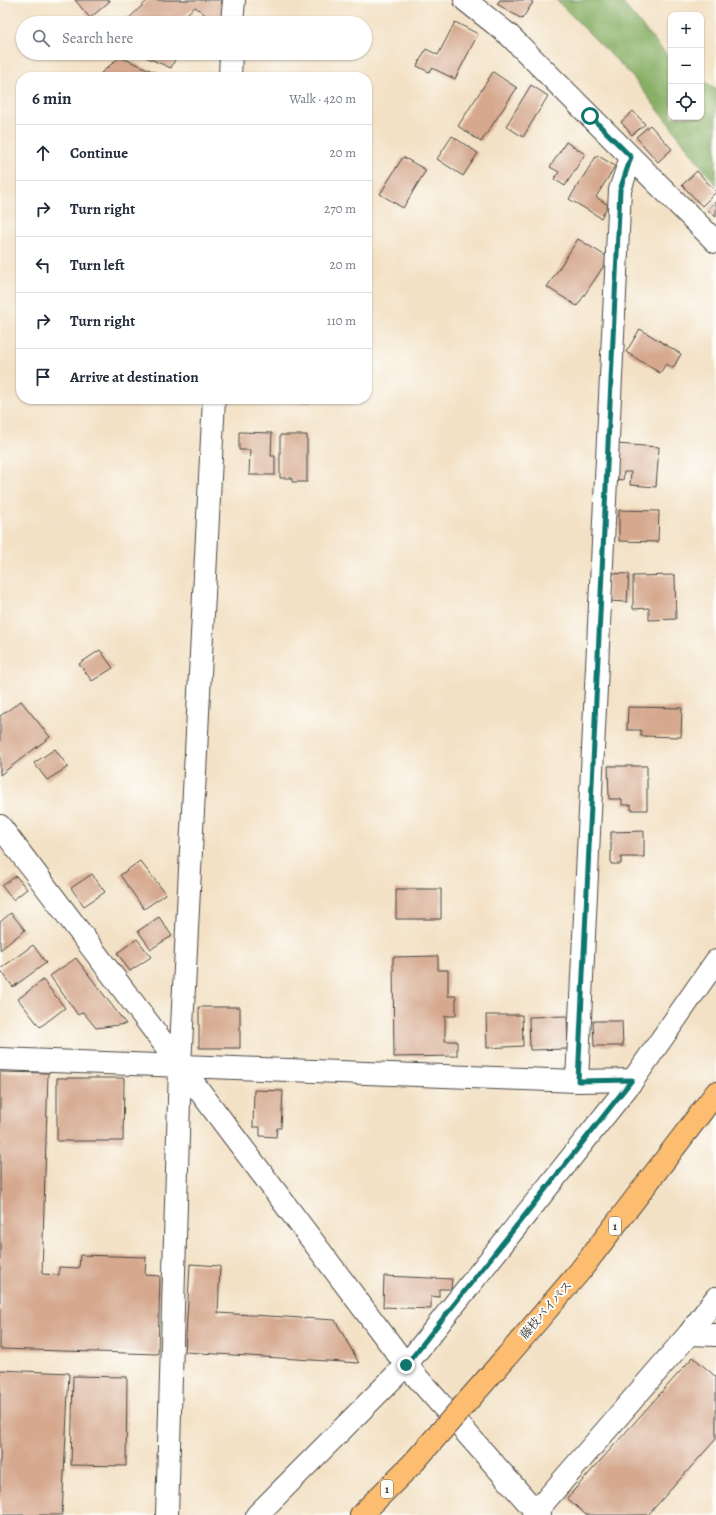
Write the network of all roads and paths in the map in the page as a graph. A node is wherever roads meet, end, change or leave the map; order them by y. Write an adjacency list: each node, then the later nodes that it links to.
1 (234, 0): 3 (street)
2 (465, 0): 6 (street)
3 (233, 16)
4 (231, 60): 5 (street)
5 (230, 72)
6 (631, 157): 7 (street); 14 (street)
7 (716, 242)
8 (214, 404): 12 (street)
9 (0, 826): 12 (street)
10 (713, 973): 13 (street)
11 (0, 1059): 12 (street)
12 (180, 1066): 14 (street); 19 (street); 21 (street)
13 (632, 1080): 14 (street); 19 (street)
14 (578, 1081)
15 (716, 1093): 23 (highway, 藤枝バイパス / 1, bridge)
16 (716, 1298): 17 (street)
17 (689, 1334): 18 (street); 20 (street)
18 (716, 1335)
19 (406, 1365): 20 (street); 22 (street)
20 (536, 1514)
21 (167, 1515)
22 (258, 1515)
23 (361, 1515)

